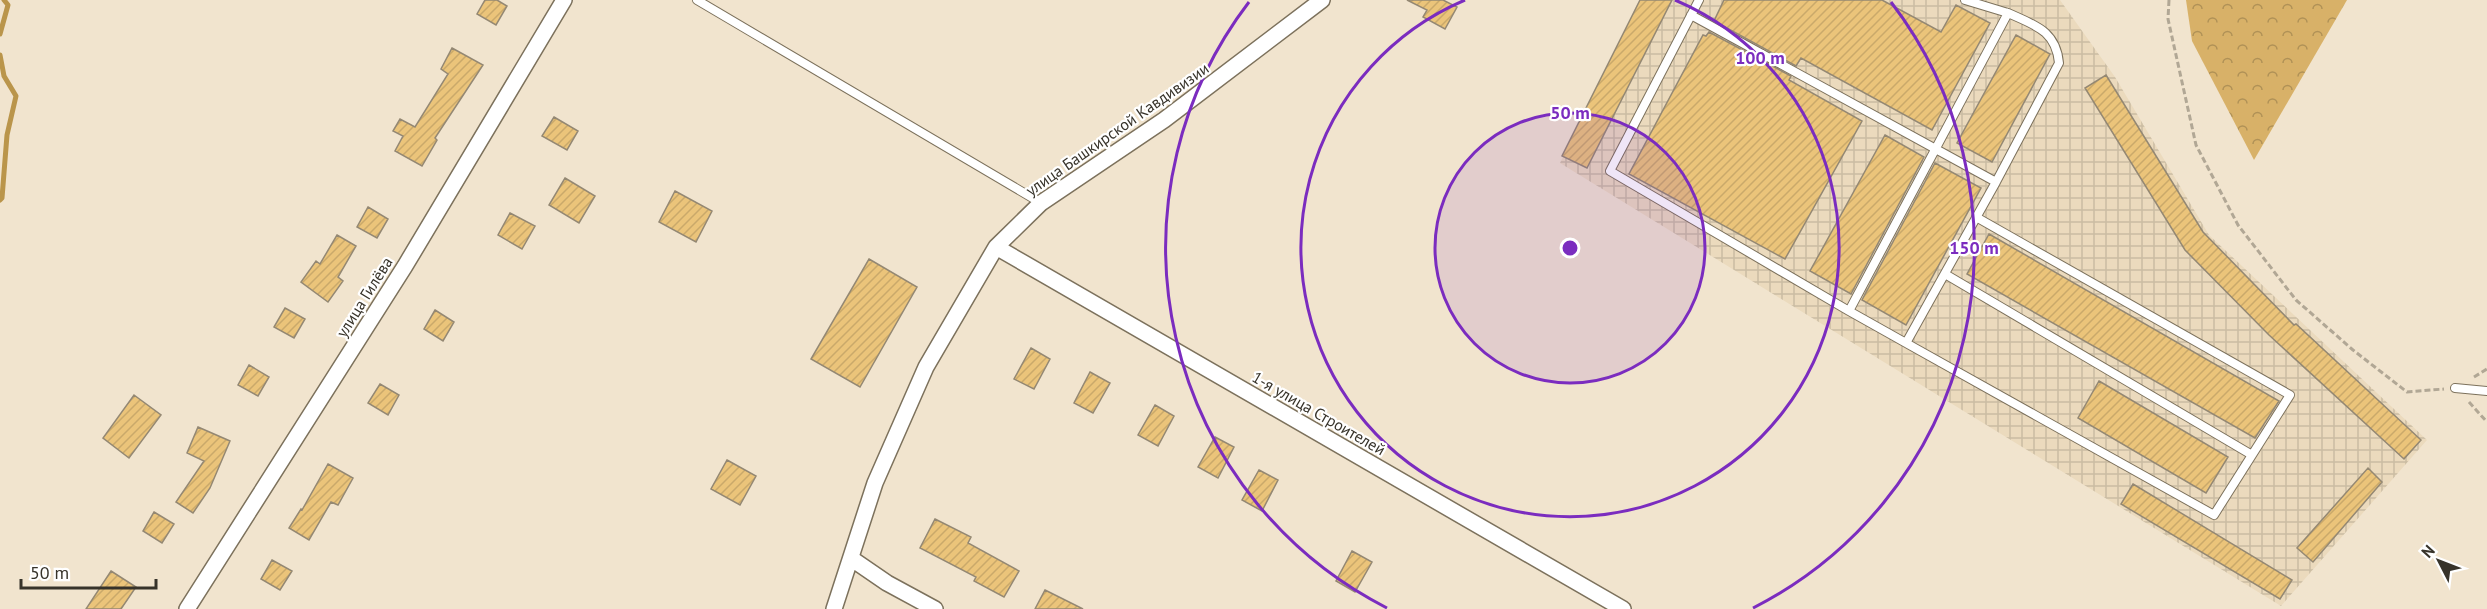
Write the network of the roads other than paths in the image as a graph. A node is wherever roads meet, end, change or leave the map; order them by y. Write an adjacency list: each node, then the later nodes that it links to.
1 (564, 0): 20 (street, улица Гилёва)
2 (697, 0): 10 (lane)
3 (1323, 0): 10 (street, улица Башкирской Кавдивизии)
4 (1699, 0): 7 (lane)
5 (1965, 0): 6 (lane)
6 (2008, 13): 8 (lane); 9 (lane)
7 (1691, 15): 8 (lane); 14 (lane)
8 (1936, 149): 9 (lane); 14 (lane)
9 (1996, 182): 11 (lane)
10 (1041, 203): 12 (street, улица Башкирской Кавдивизии)
11 (1976, 217): 13 (lane); 18 (lane)
12 (996, 247): 19 (street, улица Башкирской Кавдивизии); 23 (street, 1-я улица Строителей)
13 (1945, 274): 15 (lane); 18 (lane)
14 (1849, 311): 15 (lane)
15 (1906, 343): 18 (lane)
16 (2456, 388): 17 (lane)
17 (2487, 391)
18 (2252, 454)
19 (852, 559): 21 (street, улица Башкирской Кавдивизии); 22 (street)
20 (187, 609)
21 (834, 609)
22 (935, 609)
23 (1623, 609)

